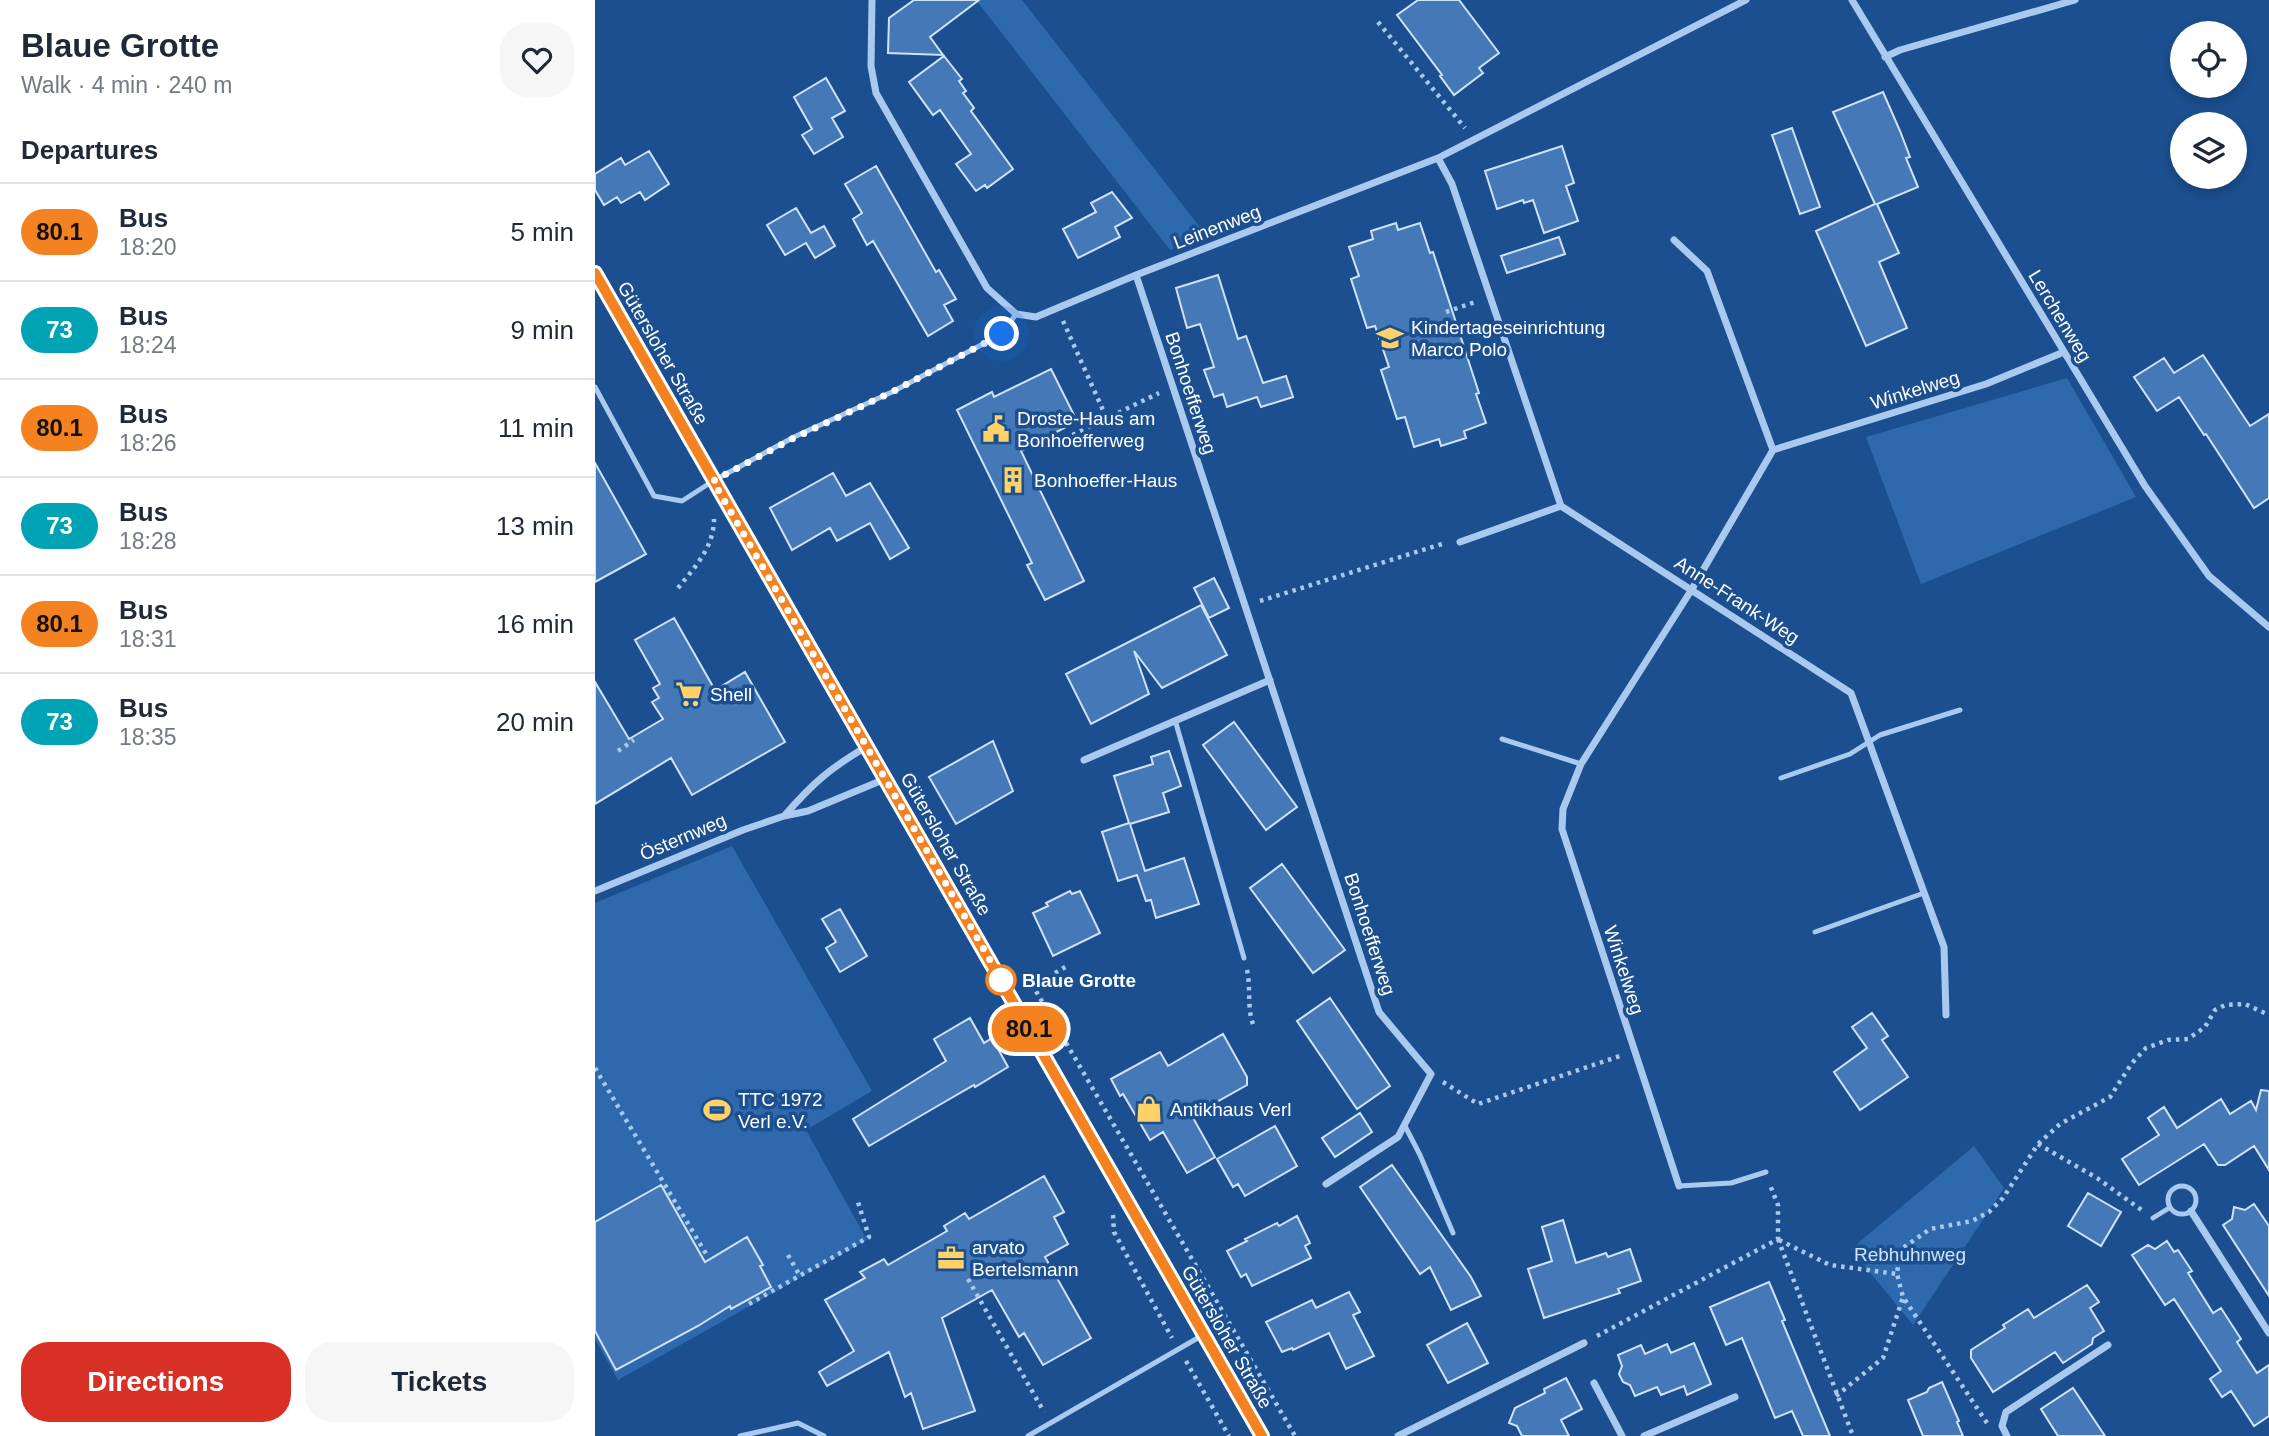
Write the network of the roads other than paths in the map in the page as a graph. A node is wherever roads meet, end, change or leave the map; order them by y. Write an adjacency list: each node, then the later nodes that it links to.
1 (872, 0): 10 (street)
2 (1746, 0): 6 (street, Leinenweg)
3 (1852, 0): 5 (street, Lerchenweg)
4 (2075, 0): 5 (street)
5 (1885, 57): 11 (street, Lerchenweg)
6 (1438, 158): 9 (street, Leinenweg); 15 (street)
7 (1674, 240): 13 (street)
8 (595, 273): 14 (main road, Gütersloher Straße)
9 (1136, 275): 10 (street, Leinenweg); 19 (street, Bonhoefferweg)
10 (1016, 314): 14 (lane)
11 (2064, 352): 13 (street, Winkelweg); 18 (street, Lerchenweg)
12 (595, 387): 14 (lane)
13 (1773, 450): 17 (street, Winkelweg)
14 (713, 481): 24 (main road, Gütersloher Straße)
15 (1561, 506): 16 (street); 17 (street, Anne-Frank-Weg)
16 (1460, 542)
17 (1692, 589): 23 (street, Anne-Frank-Weg); 26 (street, Winkelweg)
18 (2269, 627)
19 (1270, 680): 21 (street); 35 (street, Bonhoefferweg)
20 (1960, 709): 23 (lane)
21 (1175, 720): 25 (street); 33 (lane)
22 (1502, 739): 26 (lane)
23 (1869, 743): 27 (lane); 31 (street, Anne-Frank-Weg)
24 (867, 747): 28 (main road, Gütersloher Straße); 29 (street, Östernweg)
25 (1084, 760)
26 (1581, 764): 38 (street, Winkelweg)
27 (1781, 778)
28 (886, 779): 29 (street, Östernweg); 44 (main road, Gütersloher Straße)
29 (784, 816): 30 (street, Östernweg)
30 (595, 891)
31 (1924, 893): 32 (lane); 34 (street, Anne-Frank-Weg)
32 (1815, 932)
33 (1244, 958)
34 (1946, 1015)
35 (1405, 1126): 37 (street); 42 (lane)
36 (1766, 1172): 38 (lane)
37 (1326, 1184)
38 (1679, 1186)
39 (2169, 1208): 40 (lane); 40 (lane); 41 (lane)
40 (2191, 1211): 43 (street)
41 (2153, 1218)
42 (1454, 1233)
43 (2269, 1333)
44 (1203, 1335): 51 (lane); 52 (main road, Gütersloher Straße)
45 (1584, 1343): 53 (street)
46 (2108, 1345): 56 (street)
47 (1594, 1383): 54 (street)
48 (1735, 1397): 55 (street)
49 (740, 1436): 50 (lane)
50 (824, 1436)
51 (1028, 1436)
52 (1262, 1436)
53 (1398, 1436)
54 (1622, 1436)
55 (1644, 1436)
56 (2007, 1436)

